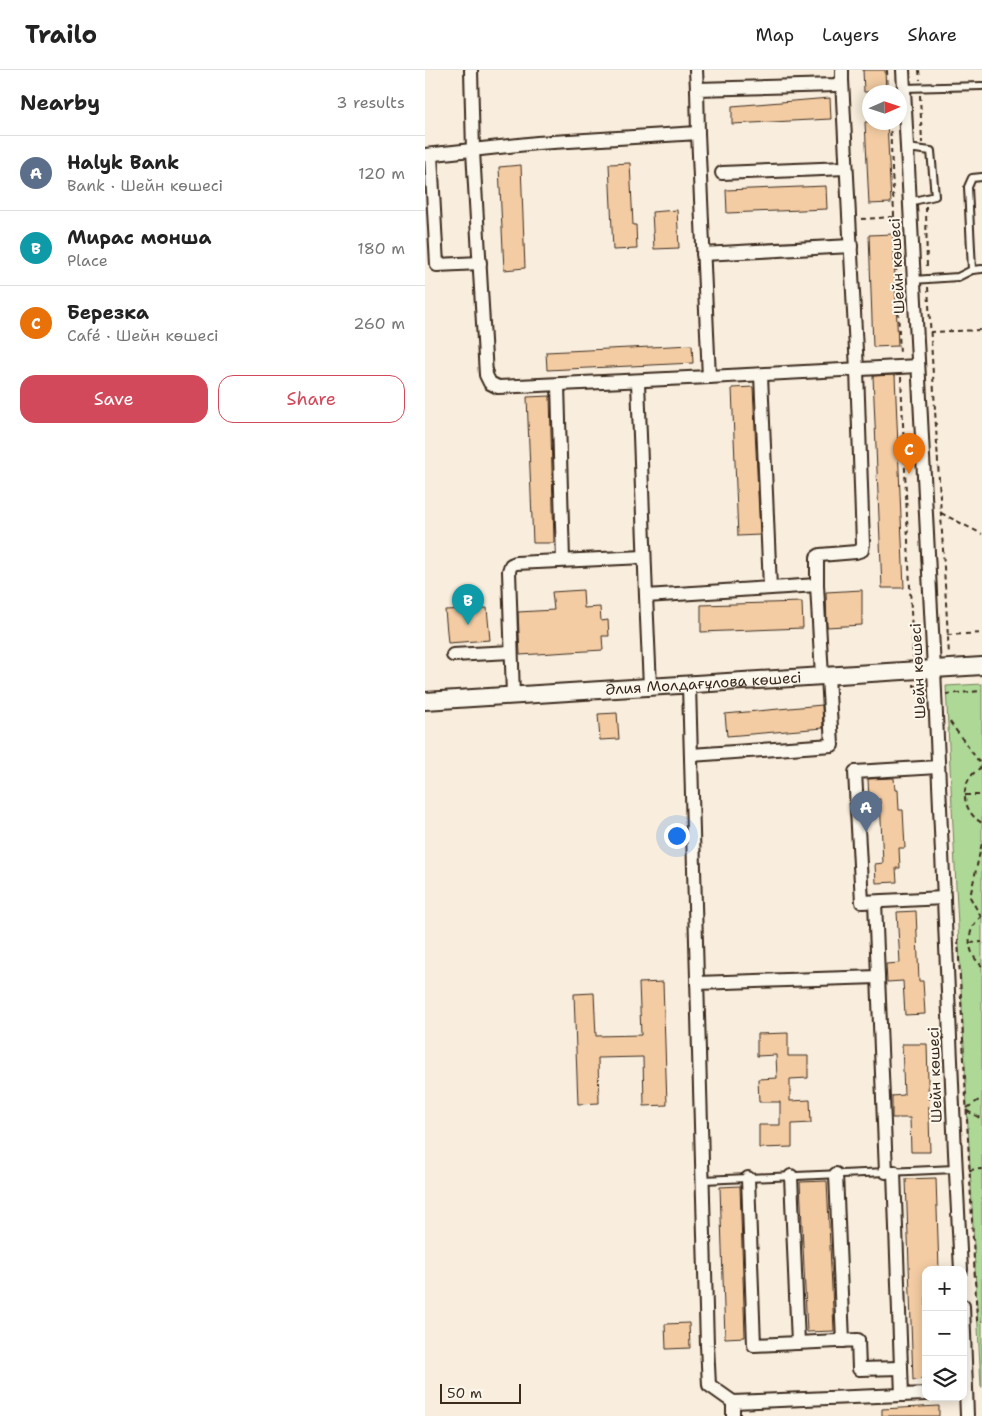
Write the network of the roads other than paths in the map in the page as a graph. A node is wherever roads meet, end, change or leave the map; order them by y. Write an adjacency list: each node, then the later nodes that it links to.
1 (471, 70): 12 (street)
2 (696, 70): 8 (street)
3 (903, 70): 5 (street, Шейн көшесі)
4 (842, 75): 8 (street); 14 (street)
5 (904, 85)
6 (982, 86): 7 (lane)
7 (907, 88)
8 (697, 89): 10 (street)
9 (906, 130): 11 (street, Шейн көшесі)
10 (698, 133): 12 (street); 19 (street)
11 (907, 148): 17 (street, Шейн көшесі); 17 (lane)
12 (473, 151): 13 (street); 20 (street)
13 (428, 155): 20 (street)
14 (846, 168): 15 (street); 18 (street)
15 (722, 173)
16 (982, 177): 21 (lane)
17 (909, 202): 23 (street, Шейн көшесі)
18 (851, 246): 19 (street); 25 (street)
19 (703, 254): 27 (street)
20 (480, 263): 29 (street)
21 (972, 270): 22 (lane); 23 (lane)
22 (982, 270)
23 (913, 280): 24 (street, Шейн көшесі)
24 (918, 366): 25 (street); 38 (street, Шейн көшесі)
25 (857, 370): 26 (street); 32 (street)
26 (761, 375): 27 (street); 33 (street)
27 (709, 377): 28 (street)
28 (638, 382): 29 (street); 30 (street)
29 (558, 385): 31 (street)
30 (644, 557): 31 (street); 34 (street)
31 (563, 560): 35 (street)
32 (817, 585): 33 (street); 39 (street)
33 (770, 588): 34 (street)
34 (646, 596): 41 (street)
35 (511, 652): 36 (street); 42 (street)
36 (453, 655)
37 (982, 666): 38 (street, Әлия Молдағұлова көшесі)
38 (940, 674): 39 (street, Әлия Молдағұлова көшесі); 45 (street, Шейн көшесі)
39 (825, 676): 40 (street, Әлия Молдағұлова көшесі); 44 (street)
40 (689, 685): 41 (street, Әлия Молдағұлова көшесі); 44 (street)
41 (650, 687): 42 (street, Әлия Молдағұлова көшесі)
42 (513, 696): 43 (street, Әлия Молдағұлова көшесі)
43 (425, 701)
44 (691, 755): 49 (street)
45 (938, 767): 46 (street, Шейн көшесі); 47 (street)
46 (944, 898): 47 (street); 50 (street, Шейн көшесі)
47 (875, 902): 48 (street)
48 (878, 977): 49 (street); 51 (street)
49 (697, 983): 55 (street)
50 (955, 1169): 51 (lane); 56 (street, Шейн көшесі)
51 (890, 1172): 52 (lane); 61 (street)
52 (836, 1174): 53 (lane); 58 (street)
53 (791, 1176): 54 (lane); 59 (street)
54 (748, 1178): 55 (lane); 59 (street)
55 (703, 1180): 65 (street)
56 (961, 1266)
57 (963, 1311): 60 (street)
58 (843, 1341): 59 (street); 61 (street)
59 (798, 1343)
60 (964, 1356)
61 (901, 1368): 63 (street)
62 (922, 1394): 63 (street)
63 (902, 1395): 65 (street)
64 (966, 1401): 67 (street)
65 (733, 1402): 66 (street)
66 (733, 1416)
67 (967, 1416)

